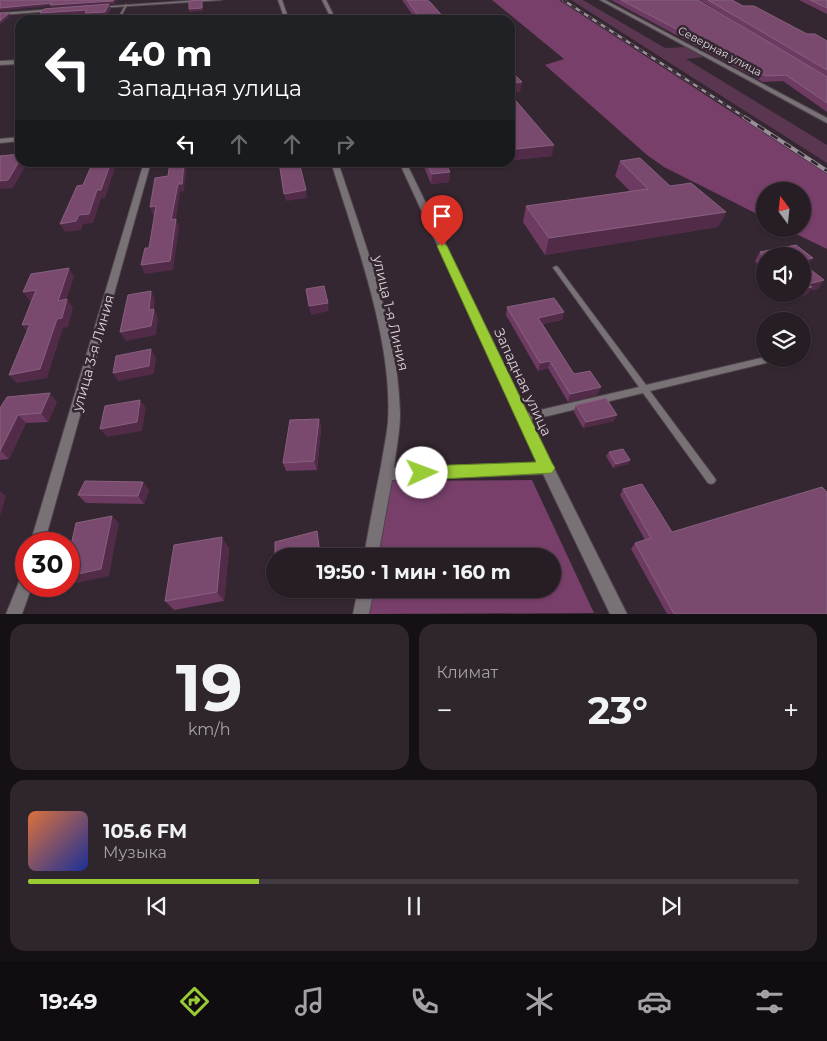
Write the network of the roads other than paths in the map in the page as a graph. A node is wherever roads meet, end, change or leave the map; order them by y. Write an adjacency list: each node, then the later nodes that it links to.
1 (220, 0): 5 (street)
2 (280, 0): 11 (street)
3 (324, 0): 12 (street)
4 (602, 0): 15 (street, Северная улица)
5 (177, 1): 6 (street)
6 (126, 5): 7 (street); 10 (lane)
7 (91, 8)
8 (64, 10): 9 (street)
9 (0, 14)
10 (121, 15)
11 (285, 15)
12 (332, 15)
13 (15, 62): 14 (street)
14 (0, 63)
15 (827, 121)
16 (15, 140): 17 (street)
17 (0, 141)
18 (147, 167): 28 (street, улица 3-я Линия)
19 (336, 167): 26 (street, улица 1-я Линия)
20 (404, 167): 24 (street, Западная улица)
21 (556, 268): 23 (lane)
22 (756, 362): 23 (lane)
23 (644, 389): 24 (lane); 27 (lane)
24 (523, 418): 25 (street, Западная улица)
25 (547, 468): 26 (street); 34 (street, Западная улица)
26 (386, 474): 29 (street, улица 1-я Линия)
27 (711, 480)
28 (41, 532)
29 (372, 548)
30 (20, 597): 32 (street)
31 (364, 598): 33 (street)
32 (14, 614)
33 (361, 614)
34 (619, 614)

